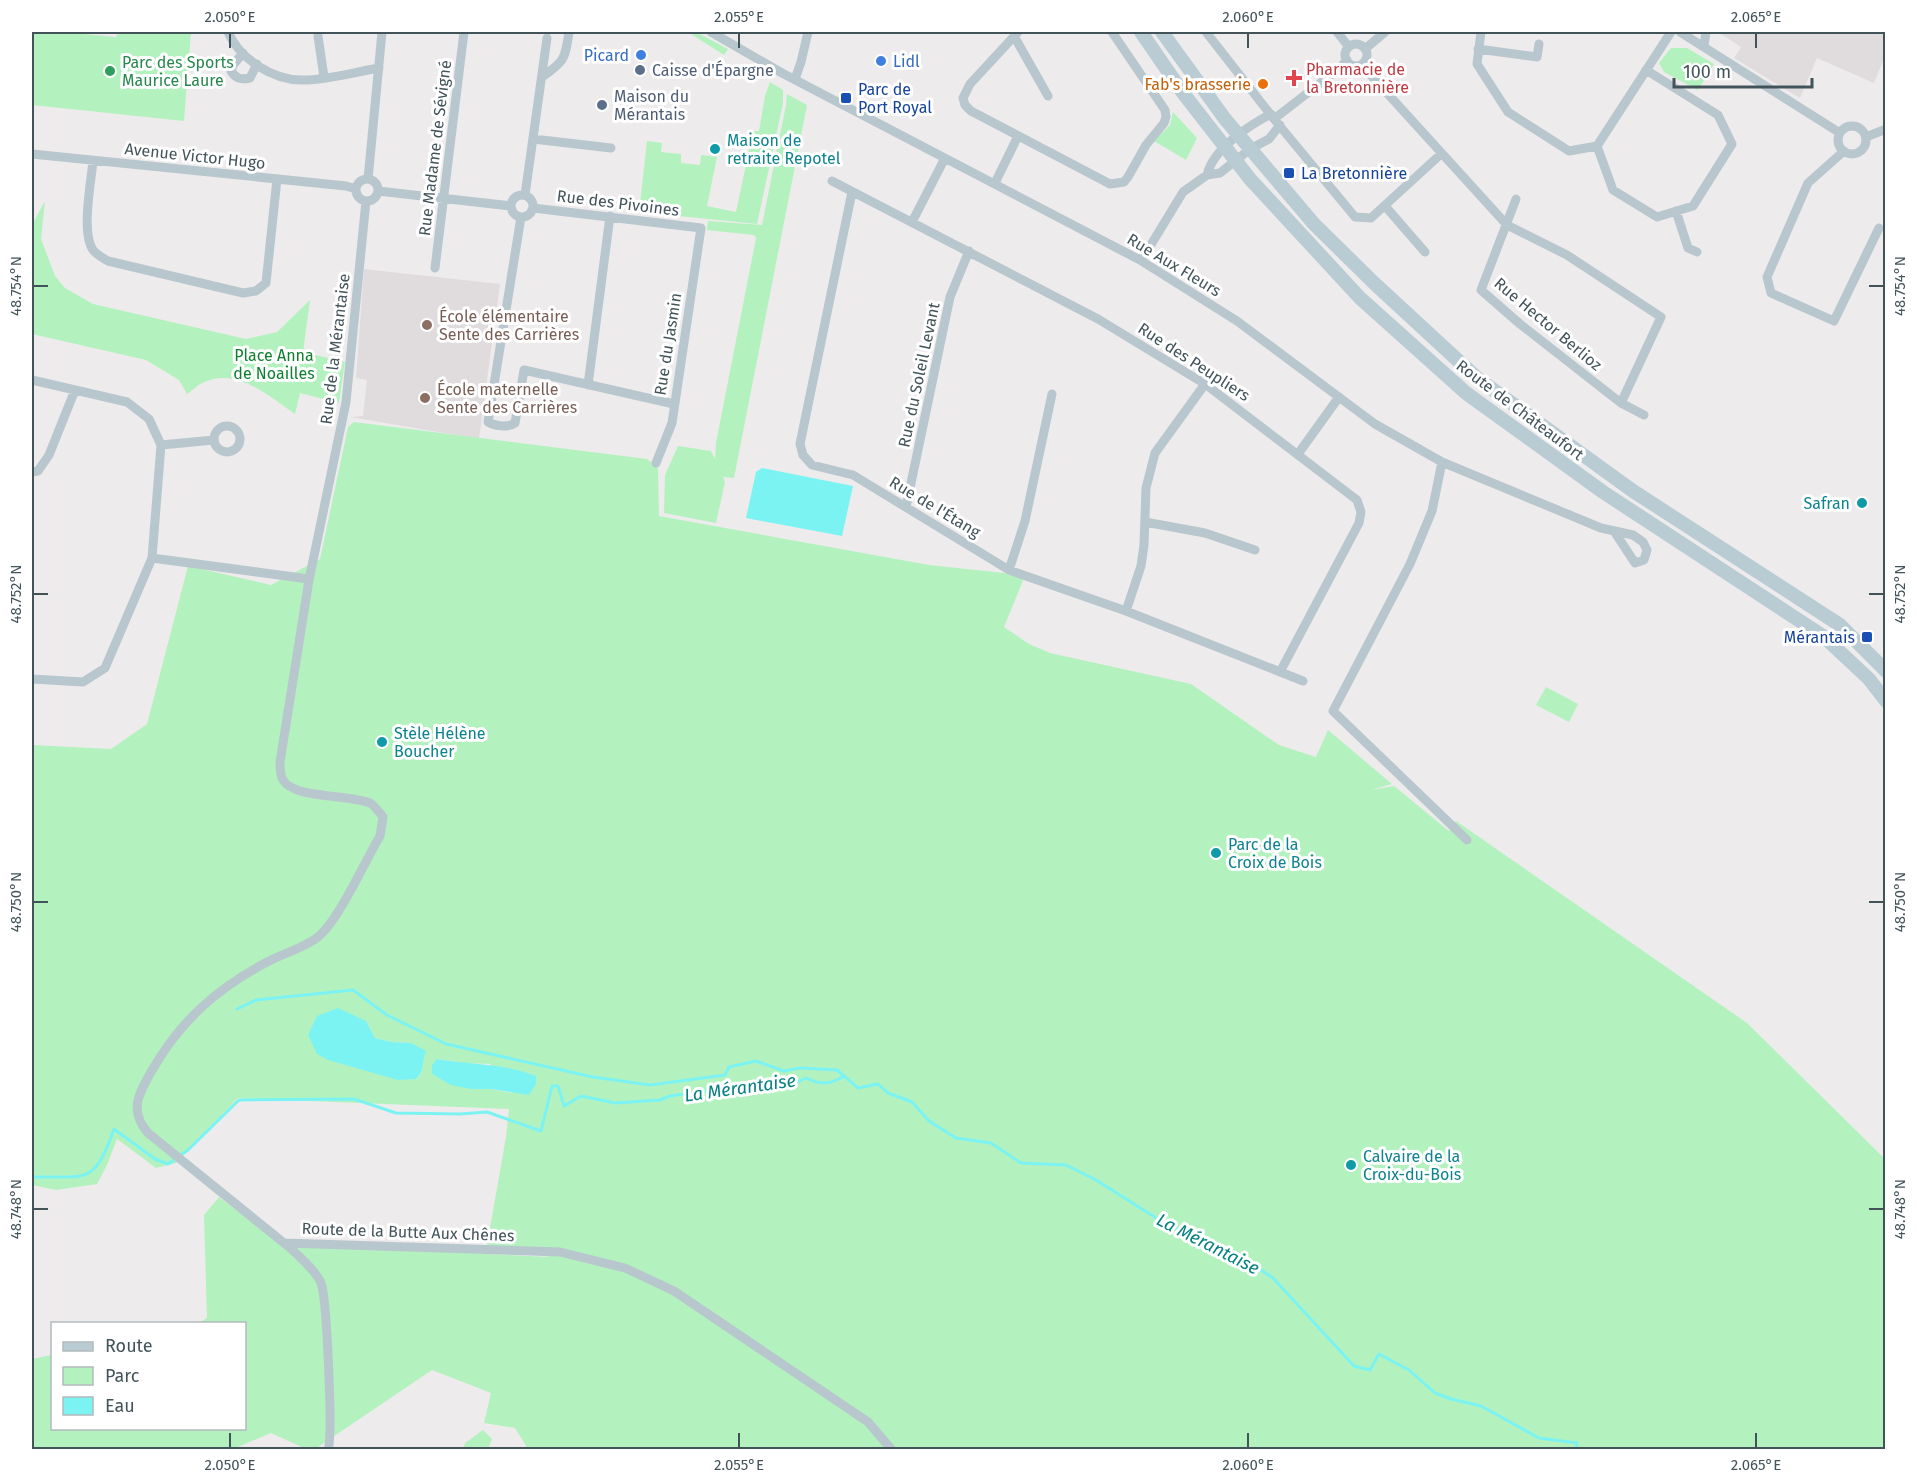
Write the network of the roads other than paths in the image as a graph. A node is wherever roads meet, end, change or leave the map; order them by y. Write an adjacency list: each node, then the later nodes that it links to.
1 (228, 32): 25 (street)
2 (382, 32): 29 (street)
3 (464, 32): 60 (street, Rue Madame de Sévigné)
4 (568, 32): 32 (street)
5 (711, 32): 33 (street, Rue Aux Fleurs)
6 (807, 32): 33 (street)
7 (1112, 32): 38 (street)
8 (1141, 32): 43 (main road, Route de Châteaufort)
9 (1162, 32): 39 (main road, Route de Châteaufort)
10 (1206, 32): 35 (street)
11 (1338, 32): 22 (street)
12 (1385, 32): 23 (street)
13 (1481, 32): 24 (street)
14 (1671, 32): 30 (street)
15 (1680, 32): 21 (street)
16 (1706, 32): 21 (street)
17 (1016, 34): 34 (street); 38 (street)
18 (318, 36): 31 (street)
19 (547, 38): 32 (street)
20 (1539, 44): 24 (street)
21 (1704, 46): 37 (street)
22 (1349, 47): 23 (street); 26 (street)
23 (1365, 49): 28 (street)
24 (1478, 49): 42 (street)
25 (243, 53): 27 (street); 27 (street)
26 (1347, 60): 28 (street); 35 (street)
27 (257, 64): 31 (street)
28 (1363, 64): 47 (street)
29 (379, 68): 31 (street); 53 (street)
30 (1646, 70): 42 (street); 66 (street)
31 (324, 77)
32 (542, 77): 41 (street)
33 (795, 79): 49 (street, Rue Aux Fleurs)
34 (1048, 96)
35 (1275, 119): 39 (street); 48 (street); 64 (street)
36 (1886, 129): 40 (street)
37 (1840, 133): 40 (street); 45 (street)
38 (1018, 136): 55 (street)
39 (1239, 136): 43 (street); 48 (main road, Route de Châteaufort)
40 (1866, 137): 45 (street)
41 (533, 139): 44 (street); 59 (street)
42 (1597, 146): 66 (street)
43 (1225, 147): 48 (main road, Route de Châteaufort); 51 (street)
44 (610, 148)
45 (1844, 151): 72 (street)
46 (32, 154): 50 (street, Avenue Victor Hugo)
47 (1441, 154): 64 (street); 70 (street)
48 (1243, 155): 51 (street); 101 (main road, Route de Châteaufort); 105 (main road, Route de Châteaufort)
49 (945, 158): 55 (street, Rue Aux Fleurs); 69 (street)
50 (93, 161): 52 (street, Avenue Victor Hugo); 52 (street)
51 (1207, 175): 76 (street)
52 (277, 179): 56 (street, Avenue Victor Hugo)
53 (368, 179): 56 (street); 57 (street)
54 (832, 181): 58 (street, Rue des Peupliers)
55 (995, 183): 76 (street, Rue Aux Fleurs)
56 (356, 189): 62 (street)
57 (378, 191): 60 (street); 62 (street)
58 (852, 192): 69 (street, Rue des Peupliers); 93 (street, Rue de l'Étang)
59 (525, 195): 63 (street); 65 (street)
60 (444, 198): 63 (street); 77 (street, Rue Madame de Sévigné)
61 (1516, 199): 70 (street, Rue Hector Berlioz)
62 (366, 201): 99 (street, Rue de la Mérantaise)
63 (511, 206): 68 (street)
64 (1384, 206): 74 (street)
65 (533, 208): 67 (street, Rue des Pivoines); 68 (street)
66 (1676, 211): 75 (street)
67 (610, 216): 71 (street, Rue des Pivoines); 80 (street)
68 (521, 217): 80 (street)
69 (912, 222): 73 (street, Rue des Peupliers)
70 (1507, 225): 84 (street, Rue Hector Berlioz); 84 (street)
71 (700, 228): 85 (street, Rue du Jasmin)
72 (1879, 228)
73 (969, 251): 79 (street, Rue des Peupliers); 93 (street, Rue du Soleil Levant)
74 (1425, 252)
75 (1697, 252)
76 (1140, 260): 83 (street, Rue Aux Fleurs)
77 (435, 268)
78 (32, 380): 81 (street)
79 (1205, 384): 89 (street, Rue des Peupliers); 94 (street)
80 (588, 385): 85 (street)
81 (75, 390): 88 (street); 92 (street)
82 (1052, 394): 98 (street)
83 (1339, 397): 89 (street); 90 (street, Rue Aux Fleurs)
84 (1622, 403): 86 (street, Rue Hector Berlioz)
85 (674, 404): 91 (street, Rue du Jasmin)
86 (1644, 415)
87 (214, 440): 88 (street)
88 (160, 445): 97 (street)
89 (1298, 454): 102 (street, Rue des Peupliers)
90 (1442, 462): 95 (street, Rue Aux Fleurs); 106 (street)
91 (656, 463)
92 (32, 472)
93 (906, 507): 98 (street, Rue de l'Étang)
94 (1144, 522): 96 (street); 100 (street)
95 (1614, 531)
96 (1256, 550)
97 (152, 558): 99 (street); 103 (street)
98 (1009, 570): 100 (street, Rue de l'Étang)
99 (310, 575): 107 (street, Route de la Butte Aux Chênes)
100 (1126, 611): 102 (street, Rue de l'Étang)
101 (1886, 670)
102 (1280, 672): 104 (street, Rue de l'Étang)
103 (32, 679)
104 (1303, 681)
105 (1886, 701)
106 (1467, 840)
107 (284, 1243): 108 (street); 109 (street, Route de la Butte Aux Chênes)
108 (328, 1449)
109 (892, 1449)

